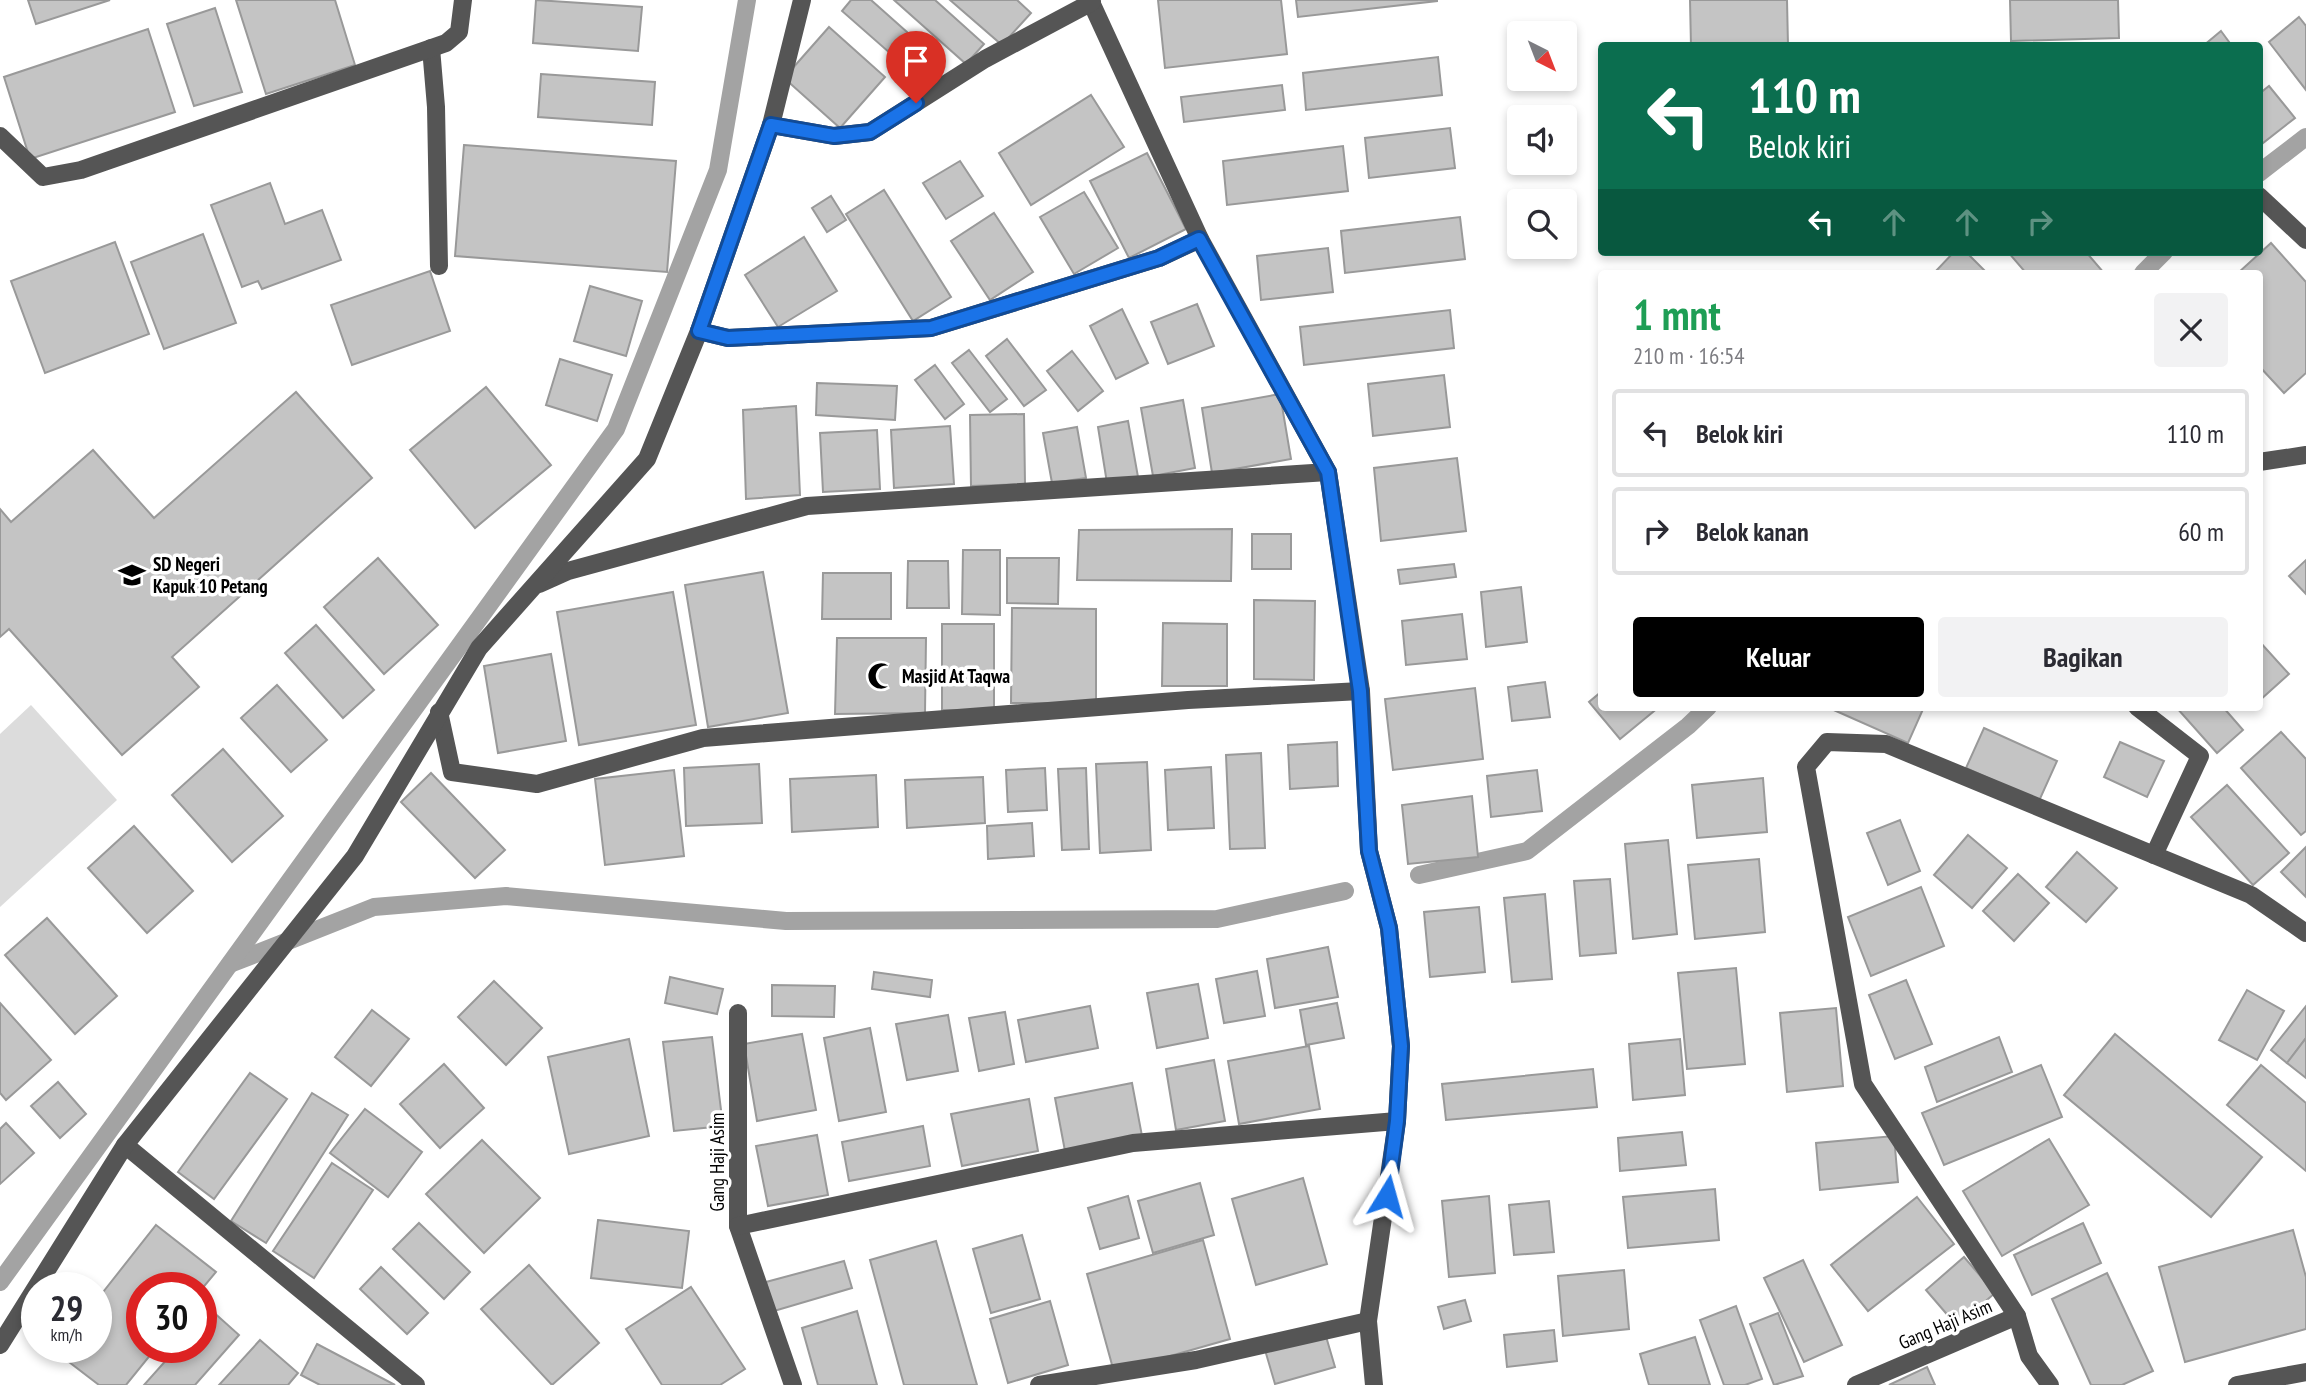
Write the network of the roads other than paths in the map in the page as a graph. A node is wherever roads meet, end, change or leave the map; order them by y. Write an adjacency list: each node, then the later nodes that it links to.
1 (463, 0): 4 (street)
2 (802, 0): 5 (street)
3 (1091, 1): 5 (street); 8 (street)
4 (439, 45): 6 (street); 10 (street)
5 (771, 125): 11 (street)
6 (0, 136)
7 (2263, 200): 9 (street)
8 (1199, 239): 11 (street); 14 (street)
9 (2306, 240)
10 (439, 266)
11 (699, 331): 15 (street)
12 (2306, 455): 13 (street)
13 (2263, 462)
14 (1328, 472): 15 (street); 16 (street)
15 (533, 586): 18 (street)
16 (1360, 691): 18 (street); 22 (street)
17 (2142, 711): 19 (street)
18 (439, 712): 23 (street)
19 (2154, 855): 20 (street); 25 (street)
20 (2306, 933)
21 (738, 1013): 24 (street, Gang Haji Asim)
22 (1397, 1121): 24 (street); 26 (street)
23 (125, 1145): 27 (street); 29 (street)
24 (738, 1226): 30 (street, Gang Haji Asim)
25 (2017, 1316): 33 (street, Gang Haji Asim); 34 (street, Gang Haji Asim)
26 (1368, 1321): 31 (street); 32 (street)
27 (0, 1345)
28 (2306, 1372): 35 (street)
29 (416, 1385)
30 (793, 1385)
31 (1039, 1385)
32 (1374, 1385)
33 (1856, 1385)
34 (2050, 1385)
35 (2237, 1385)

